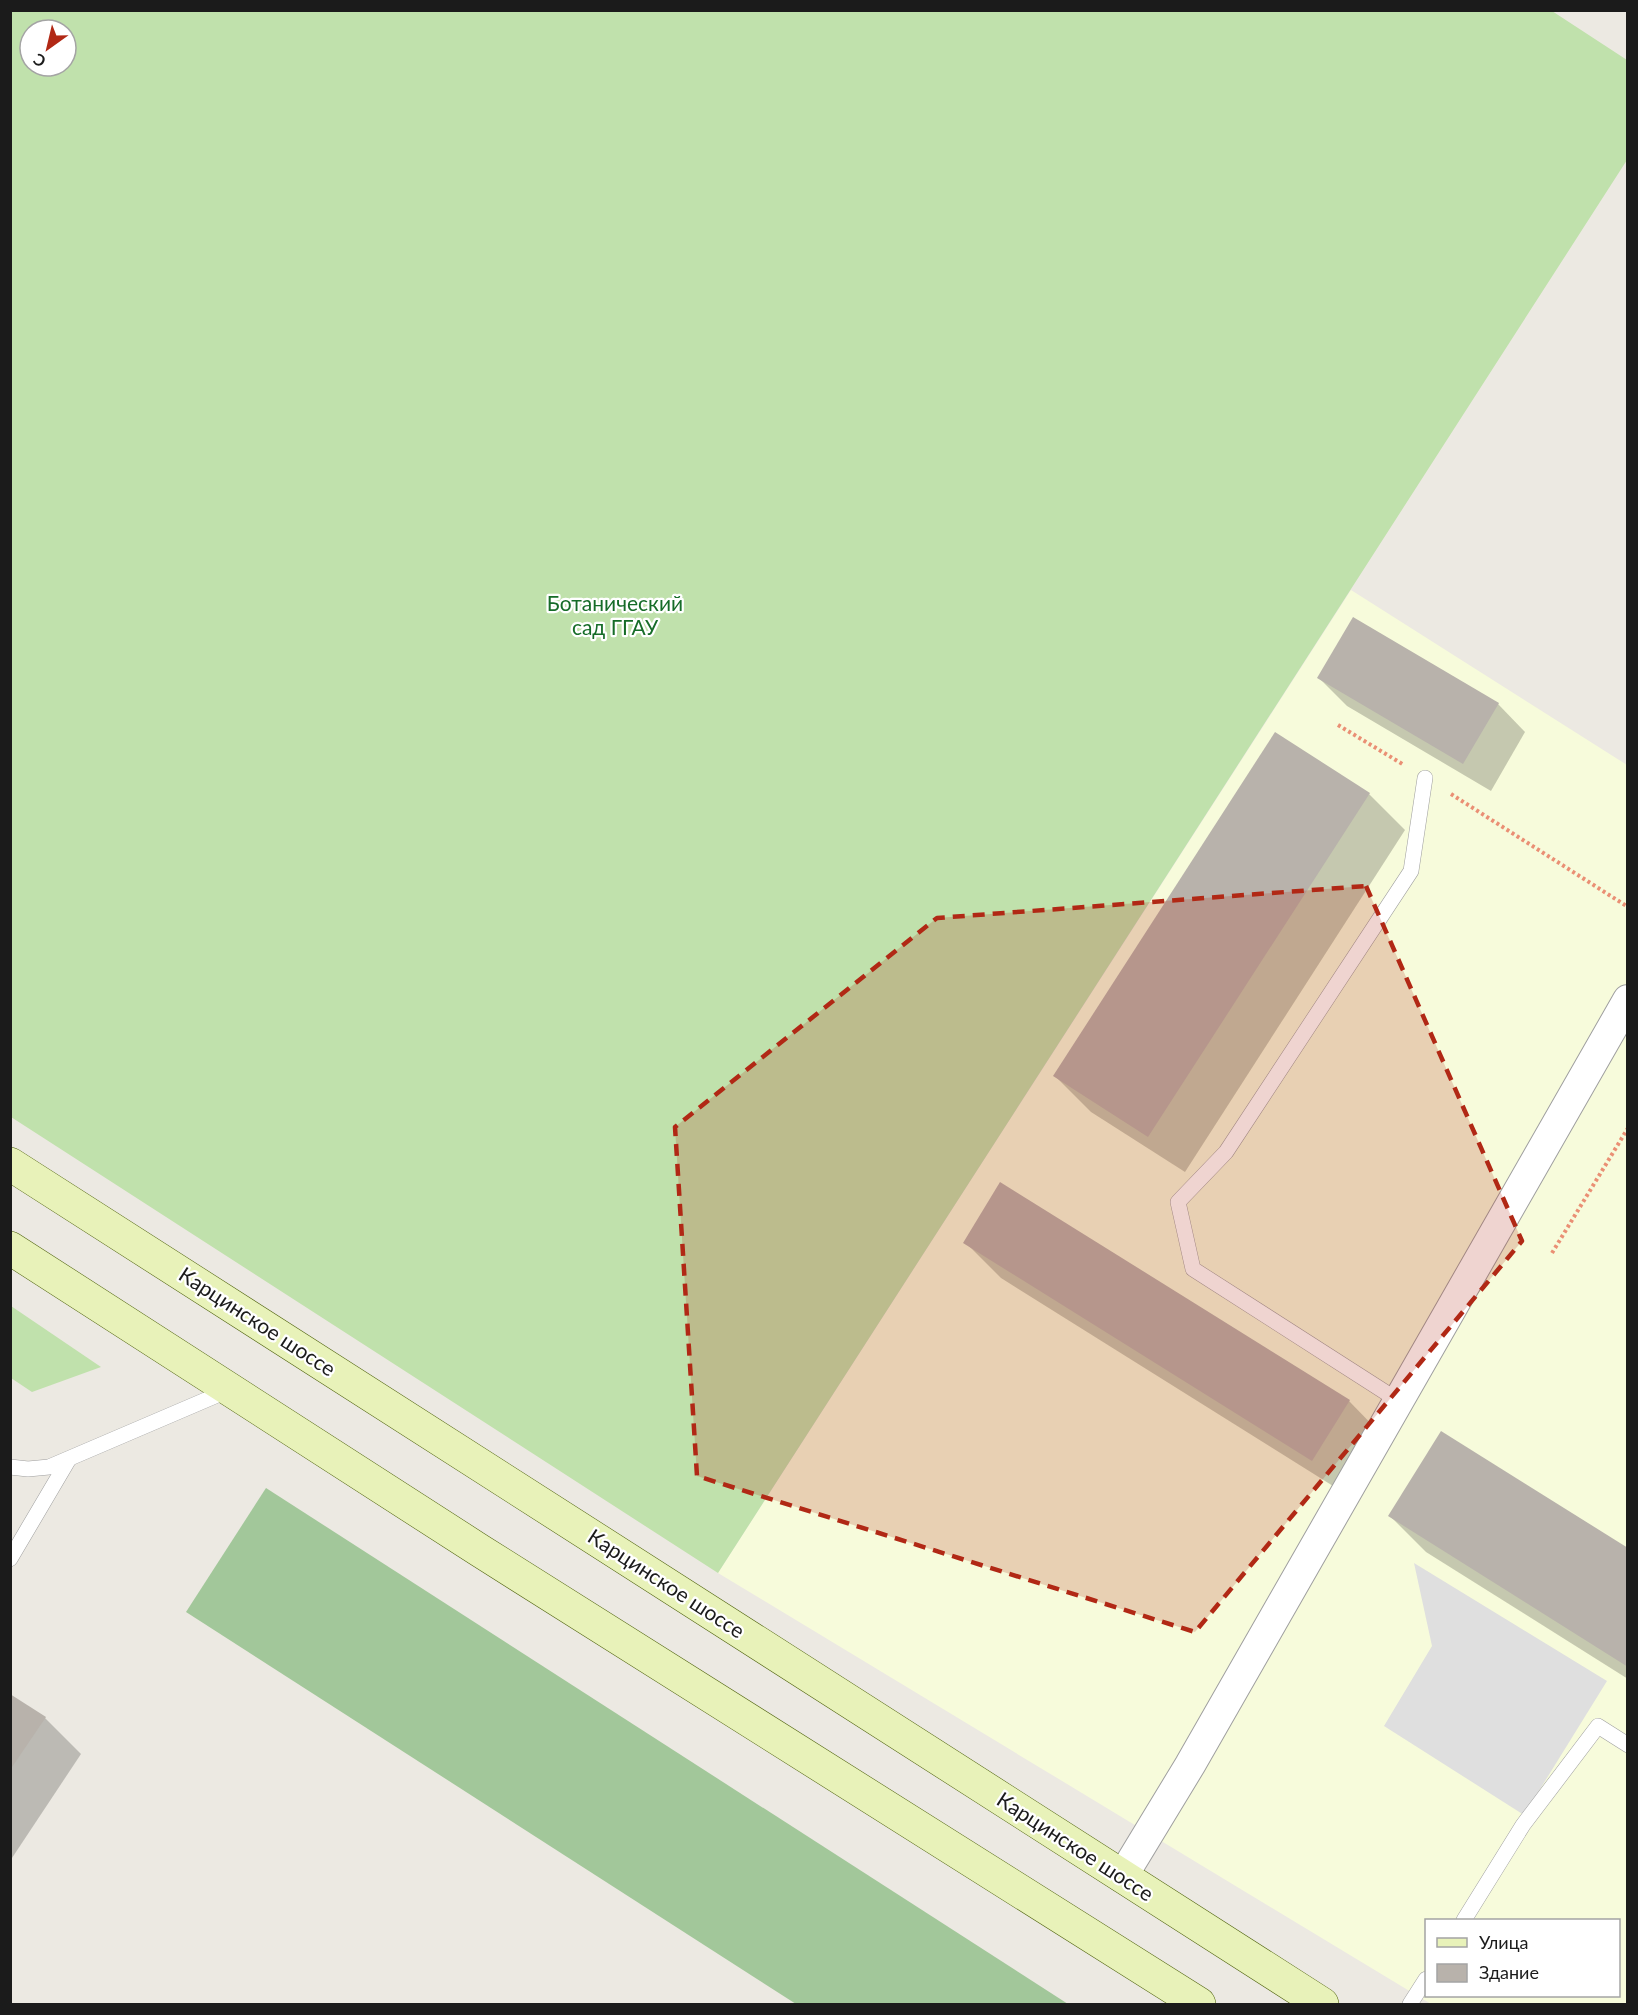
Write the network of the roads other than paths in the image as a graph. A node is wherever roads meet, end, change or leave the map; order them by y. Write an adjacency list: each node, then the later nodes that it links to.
1 (1425, 778): 6 (lane)
2 (1628, 1000): 6 (street)
3 (10, 1164): 11 (main road, Карцинское шоссе)
4 (10, 1248): 5 (main road)
5 (231, 1389): 7 (lane); 14 (main road)
6 (1399, 1401): 11 (street)
7 (69, 1459): 8 (lane); 9 (lane)
8 (10, 1467)
9 (10, 1559)
10 (1628, 1745): 12 (lane)
11 (1122, 1877): 15 (main road, Карцинское шоссе)
12 (1465, 1919)
13 (1425, 1981): 16 (lane)
14 (1199, 2004)
15 (1322, 2004)
16 (1410, 2004)

